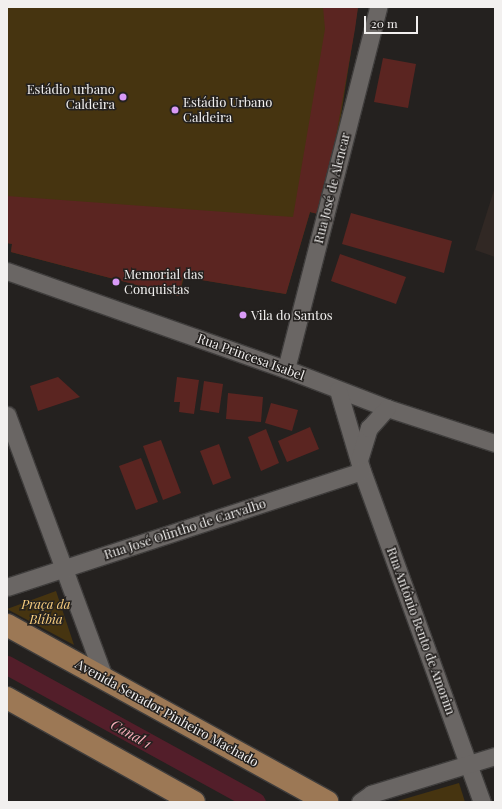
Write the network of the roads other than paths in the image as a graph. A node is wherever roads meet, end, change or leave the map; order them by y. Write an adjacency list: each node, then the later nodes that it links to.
1 (378, 7): 3 (street, Rua José de Alencar)
2 (9, 274): 3 (street, Rua Princesa Isabel)
3 (286, 369): 4 (street, Rua Princesa Isabel)
4 (338, 390): 5 (street, Rua Princesa Isabel); 8 (street, Rua Antônio Bento de Amorim)
5 (387, 408): 7 (street, Rua Princesa Isabel); 8 (street)
6 (7, 415): 9 (street)
7 (495, 443)
8 (361, 466): 9 (street, Rua José Olintho de Carvalho); 15 (street, Rua Antônio Bento de Amorim)
9 (62, 569): 10 (street, Rua José Olintho de Carvalho); 12 (street)
10 (7, 587)
11 (7, 625): 12 (main road, Avenida Senador Pinheiro Machado)
12 (104, 677): 17 (main road, Avenida Senador Pinheiro Machado)
13 (7, 698): 16 (main road)
14 (495, 756): 15 (street)
15 (469, 763): 18 (street); 19 (street, Rua Antônio Bento de Amorim)
16 (188, 801)
17 (327, 802)
18 (360, 802)
19 (482, 802)

